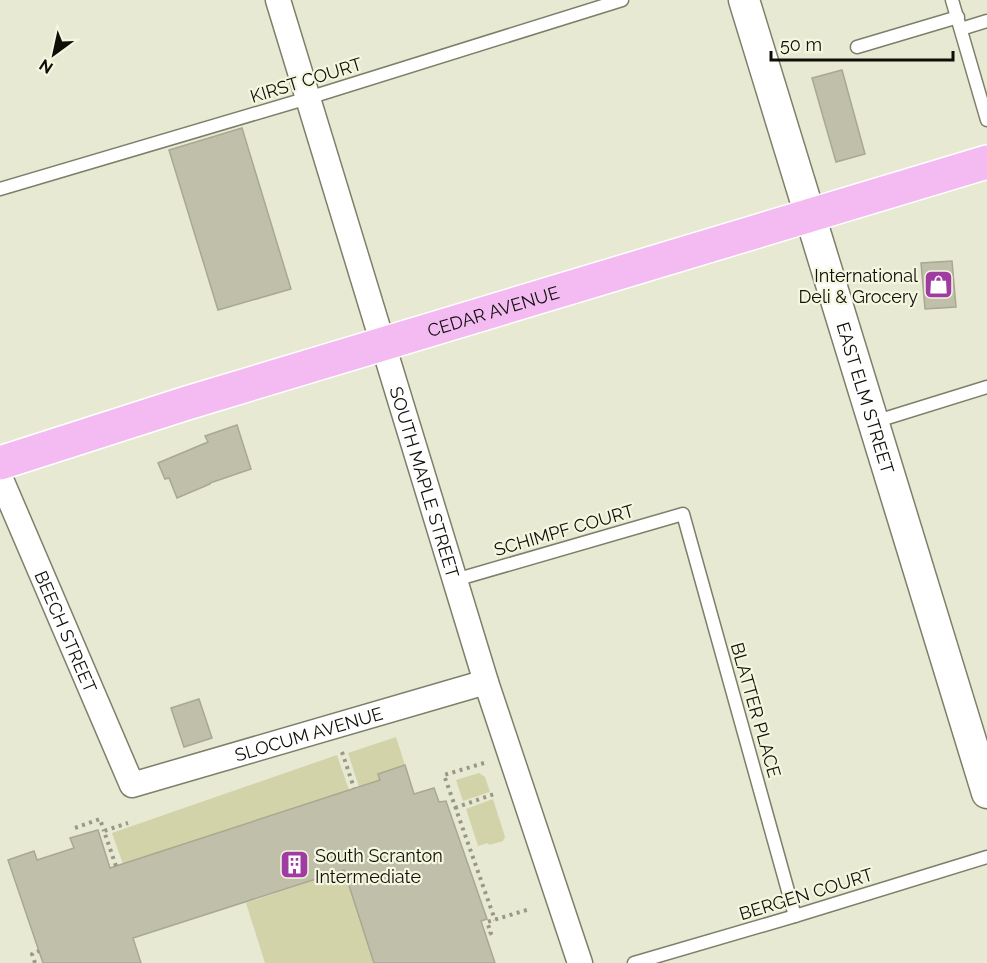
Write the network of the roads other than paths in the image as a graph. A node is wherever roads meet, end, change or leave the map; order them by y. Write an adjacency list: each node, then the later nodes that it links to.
1 (278, 0): 8 (street, SOUTH MAPLE STREET)
2 (621, 0): 8 (lane, KIRST COURT)
3 (744, 0): 12 (street, EAST ELM STREET)
4 (952, 0): 6 (lane)
5 (987, 21): 6 (lane)
6 (959, 23): 7 (lane); 9 (lane)
7 (857, 47)
8 (308, 99): 11 (lane, KIRST COURT); 13 (street, SOUTH MAPLE STREET)
9 (987, 120)
10 (987, 162): 12 (main road, CEDAR AVENUE)
11 (0, 189)
12 (810, 215): 13 (main road, CEDAR AVENUE); 15 (street, EAST ELM STREET)
13 (383, 344): 16 (main road, CEDAR AVENUE); 19 (street, SOUTH MAPLE STREET)
14 (987, 387): 15 (lane)
15 (873, 423): 22 (street, EAST ELM STREET)
16 (0, 463)
17 (0, 477): 21 (street, BEECH STREET)
18 (683, 514): 19 (lane, SCHIMPF COURT); 24 (lane, BLATTER PLACE)
19 (455, 580): 20 (street, SOUTH MAPLE STREET)
20 (486, 682): 21 (street, SLOCUM AVENUE); 25 (street, SOUTH MAPLE STREET)
21 (132, 785)
22 (987, 793)
23 (987, 857): 24 (lane, BERGEN COURT)
24 (795, 916): 26 (lane, BERGEN COURT)
25 (580, 963)
26 (634, 963)

